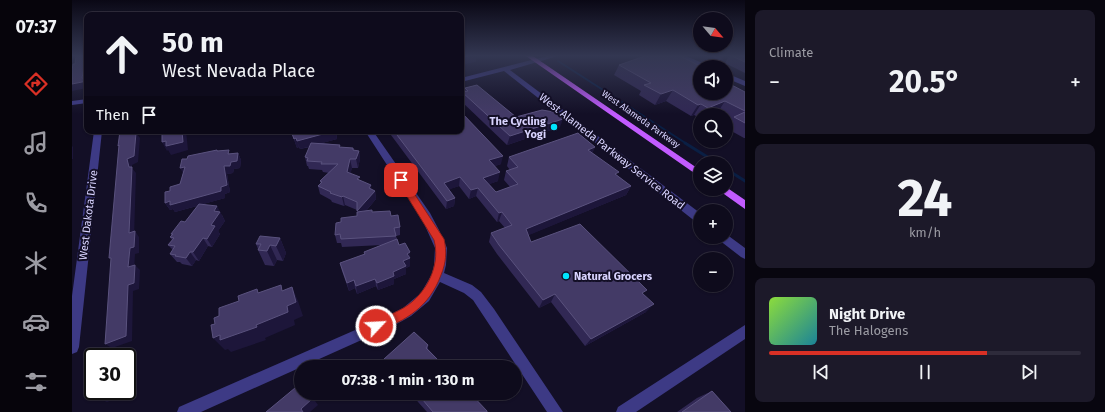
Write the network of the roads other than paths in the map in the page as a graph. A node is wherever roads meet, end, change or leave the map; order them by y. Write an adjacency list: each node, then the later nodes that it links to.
1 (480, 75): 5 (street)
2 (512, 75): 14 (street, West Alameda Parkway Service Road)
3 (557, 75): 11 (main road, West Alameda Parkway)
4 (733, 78): 6 (street)
5 (464, 79)
6 (745, 84)
7 (84, 101): 8 (street)
8 (72, 103)
9 (98, 134): 19 (street, West Dakota Drive)
10 (371, 134): 17 (street)
11 (693, 169)
12 (732, 196): 13 (main road)
13 (745, 205)
14 (693, 214)
15 (732, 244): 16 (street)
16 (745, 254)
17 (437, 275): 20 (street); 21 (street)
18 (745, 331): 22 (street)
19 (72, 347)
20 (184, 412)
21 (556, 412)
22 (623, 412)

